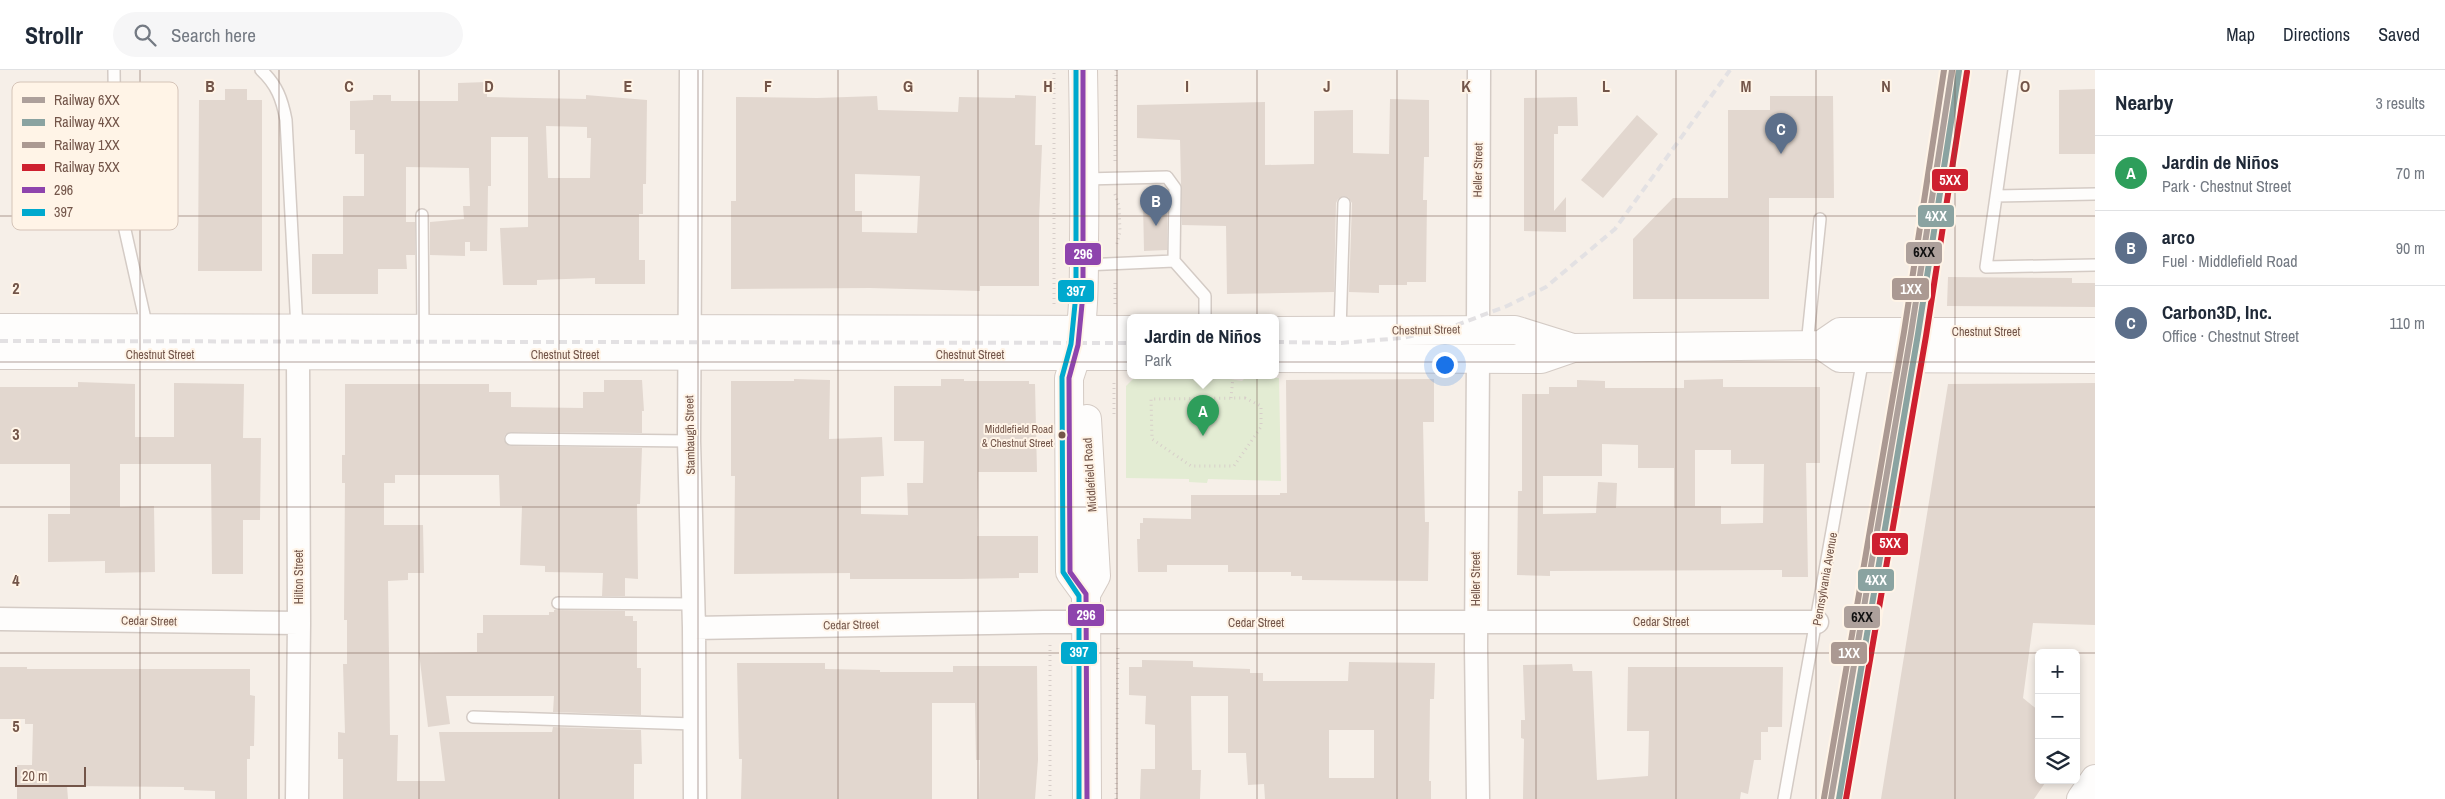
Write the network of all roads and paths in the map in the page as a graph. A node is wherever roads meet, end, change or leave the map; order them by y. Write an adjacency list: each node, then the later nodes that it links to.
1 (261, 70): 26 (lane)
2 (691, 70): 20 (street, Stambaugh Street)
3 (1083, 70): 6 (street, Middlefield Road)
4 (1479, 70): 21 (street, Heller Street)
5 (2014, 70): 8 (lane)
6 (1085, 179): 13 (lane); 14 (street, Middlefield Road)
7 (2095, 194): 8 (lane)
8 (1996, 196): 15 (lane)
9 (1344, 203): 24 (lane)
10 (422, 215): 19 (lane)
11 (1820, 219): 28 (lane)
12 (126, 230): 18 (lane)
13 (1174, 261): 14 (lane); 16 (lane)
14 (1084, 265): 27 (street, Middlefield Road)
15 (2095, 265)
16 (1206, 314)
17 (0, 328): 18 (street, Chestnut Street)
18 (148, 328): 26 (street, Chestnut Street)
19 (423, 330): 20 (street, Chestnut Street); 26 (street, Chestnut Street)
20 (689, 330): 27 (street, Chestnut Street); 32 (street, Stambaugh Street)
21 (1478, 330): 24 (street, Chestnut Street); 29 (street, Chestnut Street)
22 (1127, 331): 27 (street, Chestnut Street)
23 (1279, 331): 24 (street, Chestnut Street)
24 (1340, 331)
25 (2095, 332): 28 (street, Chestnut Street)
26 (298, 342): 30 (street, Chestnut Street); 32 (street, Chestnut Street); 45 (street, Hilton Street)
27 (1079, 343): 31 (street, Chestnut Street); 32 (street, Chestnut Street); 47 (street, Middlefield Road)
28 (1814, 345): 29 (street, Chestnut Street); 34 (street)
29 (1573, 348): 35 (street, Chestnut Street)
30 (0, 355)
31 (1127, 355)
32 (689, 357): 40 (street, Stambaugh Street)
33 (1279, 358): 35 (street, Chestnut Street)
34 (1863, 358): 36 (street); 44 (lane, Pennsylvania Avenue)
35 (1478, 359): 46 (street, Heller Street)
36 (2095, 359)
37 (1233, 379): 38 (path)
38 (1232, 398): 38 (path)
39 (512, 439): 40 (lane)
40 (689, 442): 42 (street, Stambaugh Street)
41 (558, 603): 42 (lane)
42 (694, 604): 48 (street, Stambaugh Street)
43 (0, 619): 45 (street, Cedar Street)
44 (1817, 622): 46 (street, Cedar Street); 56 (lane, Pennsylvania Avenue)
45 (299, 623): 52 (street, Hilton Street)
46 (1476, 623): 47 (street, Cedar Street); 55 (street, Heller Street)
47 (1087, 624): 48 (street, Cedar Street); 54 (street, Middlefield Road)
48 (694, 628): 50 (street, Stambaugh Street)
49 (473, 717): 50 (lane)
50 (694, 724): 53 (street, Stambaugh Street)
51 (2095, 779): 57 (street)
52 (297, 799)
53 (695, 799)
54 (1087, 799)
55 (1478, 799)
56 (1784, 799)
57 (2081, 799)

